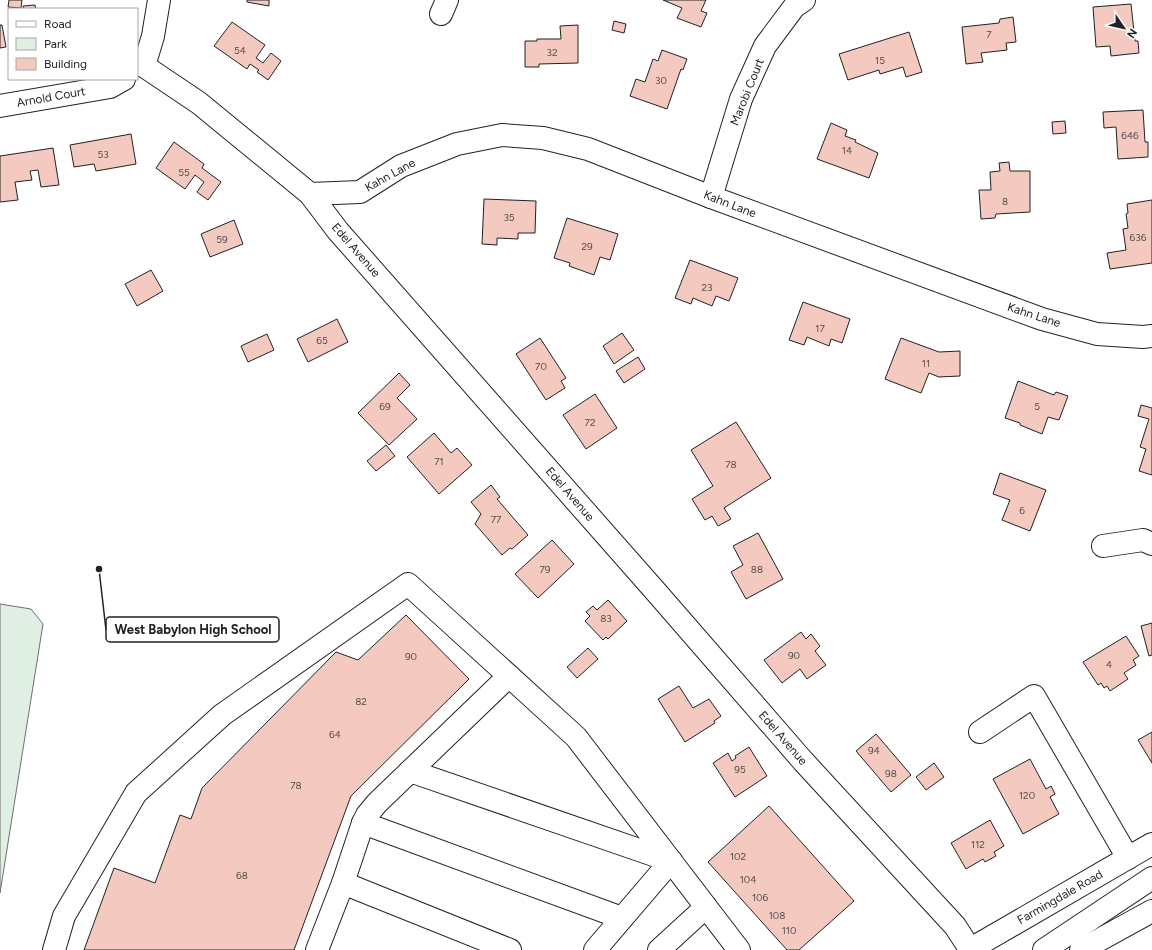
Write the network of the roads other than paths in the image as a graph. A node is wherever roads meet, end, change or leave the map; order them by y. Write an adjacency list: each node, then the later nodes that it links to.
1 (159, 0): 3 (street)
2 (804, 0): 7 (street, Marobi Court)
3 (141, 69): 6 (street, Edel Avenue)
4 (122, 80): 5 (street, Arnold Court)
5 (0, 106)
6 (310, 194): 7 (street, Kahn Lane); 29 (street, Edel Avenue)
7 (711, 196): 8 (street, Kahn Lane)
8 (1152, 336)
9 (1152, 544): 10 (street)
10 (1103, 546)
11 (509, 676): 13 (street); 17 (street); 23 (street)
12 (980, 732): 16 (street)
13 (410, 771): 14 (street); 17 (street)
14 (363, 823): 19 (street); 22 (street)
15 (1152, 844): 16 (street, Farmingdale Road)
16 (1128, 858): 29 (street, Farmingdale Road)
17 (671, 861): 20 (street); 22 (street)
18 (1152, 878): 30 (street)
19 (342, 884): 24 (street); 25 (street)
20 (706, 907): 27 (street); 28 (street)
21 (1152, 911): 31 (street)
22 (622, 918): 26 (street)
23 (54, 950)
24 (317, 950)
25 (510, 950)
26 (595, 950)
27 (659, 950)
28 (739, 950)
29 (969, 950)
30 (1044, 950)
31 (1081, 950)

